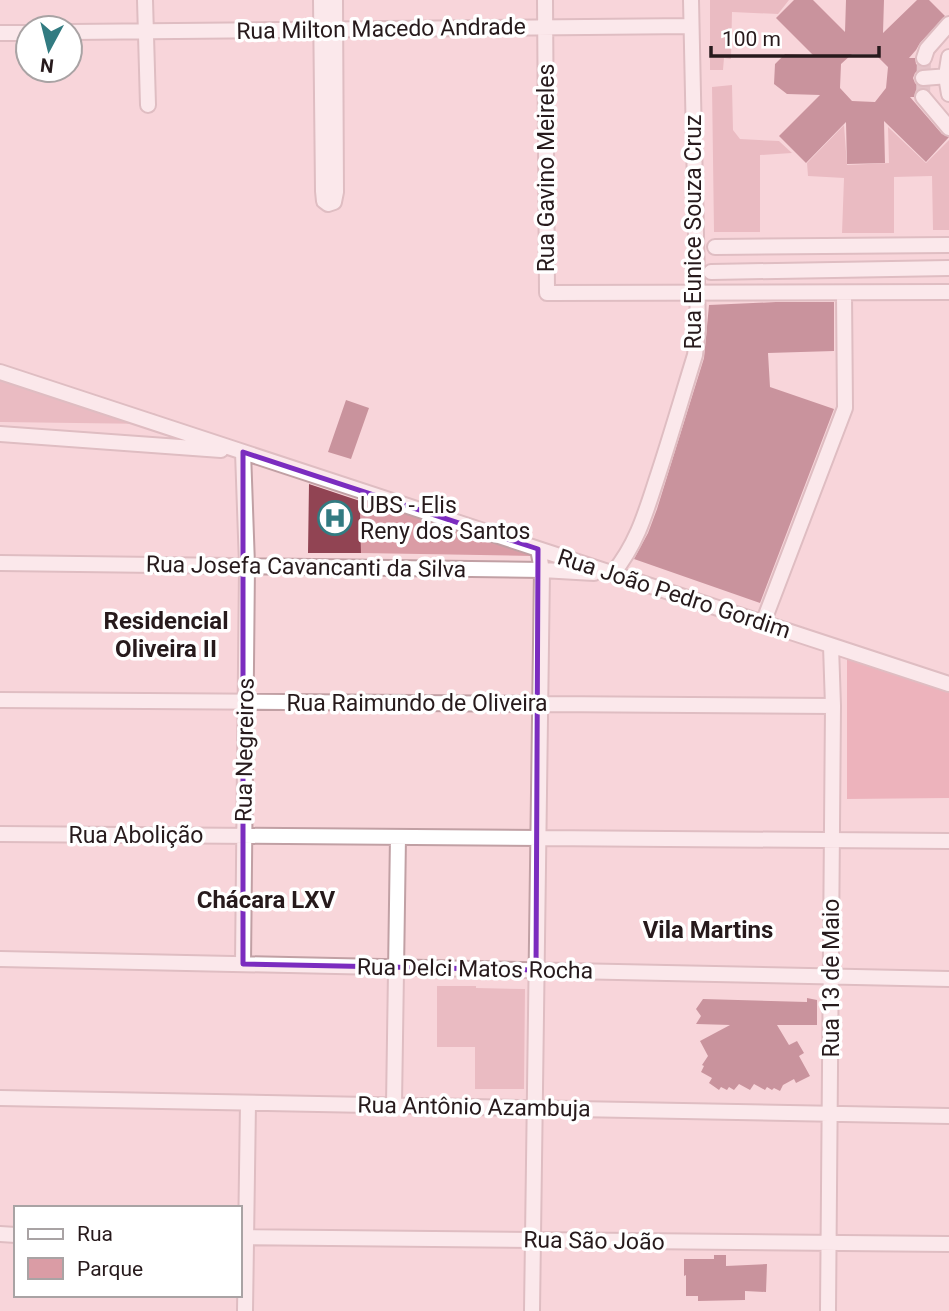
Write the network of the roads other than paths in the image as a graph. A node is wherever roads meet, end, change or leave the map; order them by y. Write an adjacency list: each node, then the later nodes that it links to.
1 (145, 0): 11 (street)
2 (321, 0): 9 (street)
3 (335, 0): 9 (street)
4 (545, 0): 8 (street, Rua Gavino Meireles)
5 (691, 0): 7 (street, Rua Eunice Souza Cruz)
6 (949, 24): 13 (street)
7 (691, 26): 8 (street, Rua Milton Macedo Andrade); 26 (street, Rua Eunice Souza Cruz)
8 (545, 28): 9 (street, Rua Milton Macedo Andrade); 26 (street, Rua Gavino Meireles)
9 (328, 30): 9 (street); 11 (street, Rua Milton Macedo Andrade)
10 (84, 32): 11 (street, Rua Milton Macedo Andrade)
11 (145, 32): 18 (street)
12 (949, 57): 14 (street)
13 (924, 58)
14 (947, 76): 15 (street); 16 (street)
15 (923, 78)
16 (949, 94)
17 (923, 97): 19 (street)
18 (148, 105)
19 (949, 128)
20 (949, 245): 21 (street)
21 (715, 247)
22 (949, 268): 23 (street)
23 (711, 272)
24 (844, 292): 25 (street); 26 (street); 35 (street)
25 (949, 292)
26 (697, 293): 34 (street, Rua Eunice Souza Cruz)
27 (0, 372): 29 (street, Rua João Pedro Gordim)
28 (0, 434): 29 (street)
29 (243, 452): 30 (street, Rua João Pedro Gordim); 32 (street, Rua Negreiros)
30 (538, 549): 33 (street); 34 (street, Rua João Pedro Gordim)
31 (0, 563): 32 (street, Rua Josefa Cavancanti da Silva)
32 (247, 565): 33 (street, Rua Josefa Cavancanti da Silva); 39 (street, Rua Negreiros)
33 (542, 570): 34 (street, Rua Josefa Cavancanti da Silva); 40 (street)
34 (613, 573): 35 (street, Rua João Pedro Gordim)
35 (764, 623): 36 (street, Rua João Pedro Gordim)
36 (831, 646): 37 (street, Rua João Pedro Gordim); 41 (street, Rua 13 de Maio)
37 (949, 684)
38 (0, 699): 39 (street, Rua Raimundo de Oliveira)
39 (246, 702): 40 (street, Rua Raimundo de Oliveira); 43 (street, Rua Negreiros)
40 (540, 704): 41 (street, Rua Raimundo de Oliveira); 45 (street)
41 (834, 706): 46 (street, Rua 13 de Maio)
42 (0, 834): 43 (street, Rua Abolição)
43 (244, 836): 44 (street, Rua Abolição); 49 (street, Rua Negreiros)
44 (398, 837): 45 (street, Rua Abolição); 50 (street)
45 (538, 838): 46 (street, Rua Abolição); 51 (street)
46 (832, 840): 47 (street, Rua Abolição); 52 (street, Rua 13 de Maio)
47 (949, 841)
48 (0, 960): 49 (street, Rua Delci Matos Rocha)
49 (243, 964): 50 (street, Rua Delci Matos Rocha)
50 (396, 967): 51 (street, Rua Delci Matos Rocha); 56 (street)
51 (536, 970): 52 (street, Rua Delci Matos Rocha); 57 (street)
52 (831, 976): 53 (street, Rua Delci Matos Rocha); 58 (street, Rua 13 de Maio)
53 (949, 979)
54 (0, 1098): 55 (street, Rua Antônio Azambuja)
55 (248, 1102): 56 (street, Rua Antônio Azambuja); 60 (street)
56 (394, 1105): 57 (street, Rua Antônio Azambuja)
57 (534, 1108): 58 (street, Rua Antônio Azambuja); 61 (street)
58 (830, 1113): 59 (street, Rua Antônio Azambuja); 62 (street, Rua 13 de Maio)
59 (949, 1116)
60 (243, 1237): 61 (street, Rua São João); 64 (street)
61 (533, 1240): 62 (street, Rua São João); 65 (street)
62 (829, 1243): 63 (street, Rua São João); 66 (street, Rua 13 de Maio)
63 (949, 1244)
64 (245, 1311)
65 (532, 1311)
66 (828, 1311)

